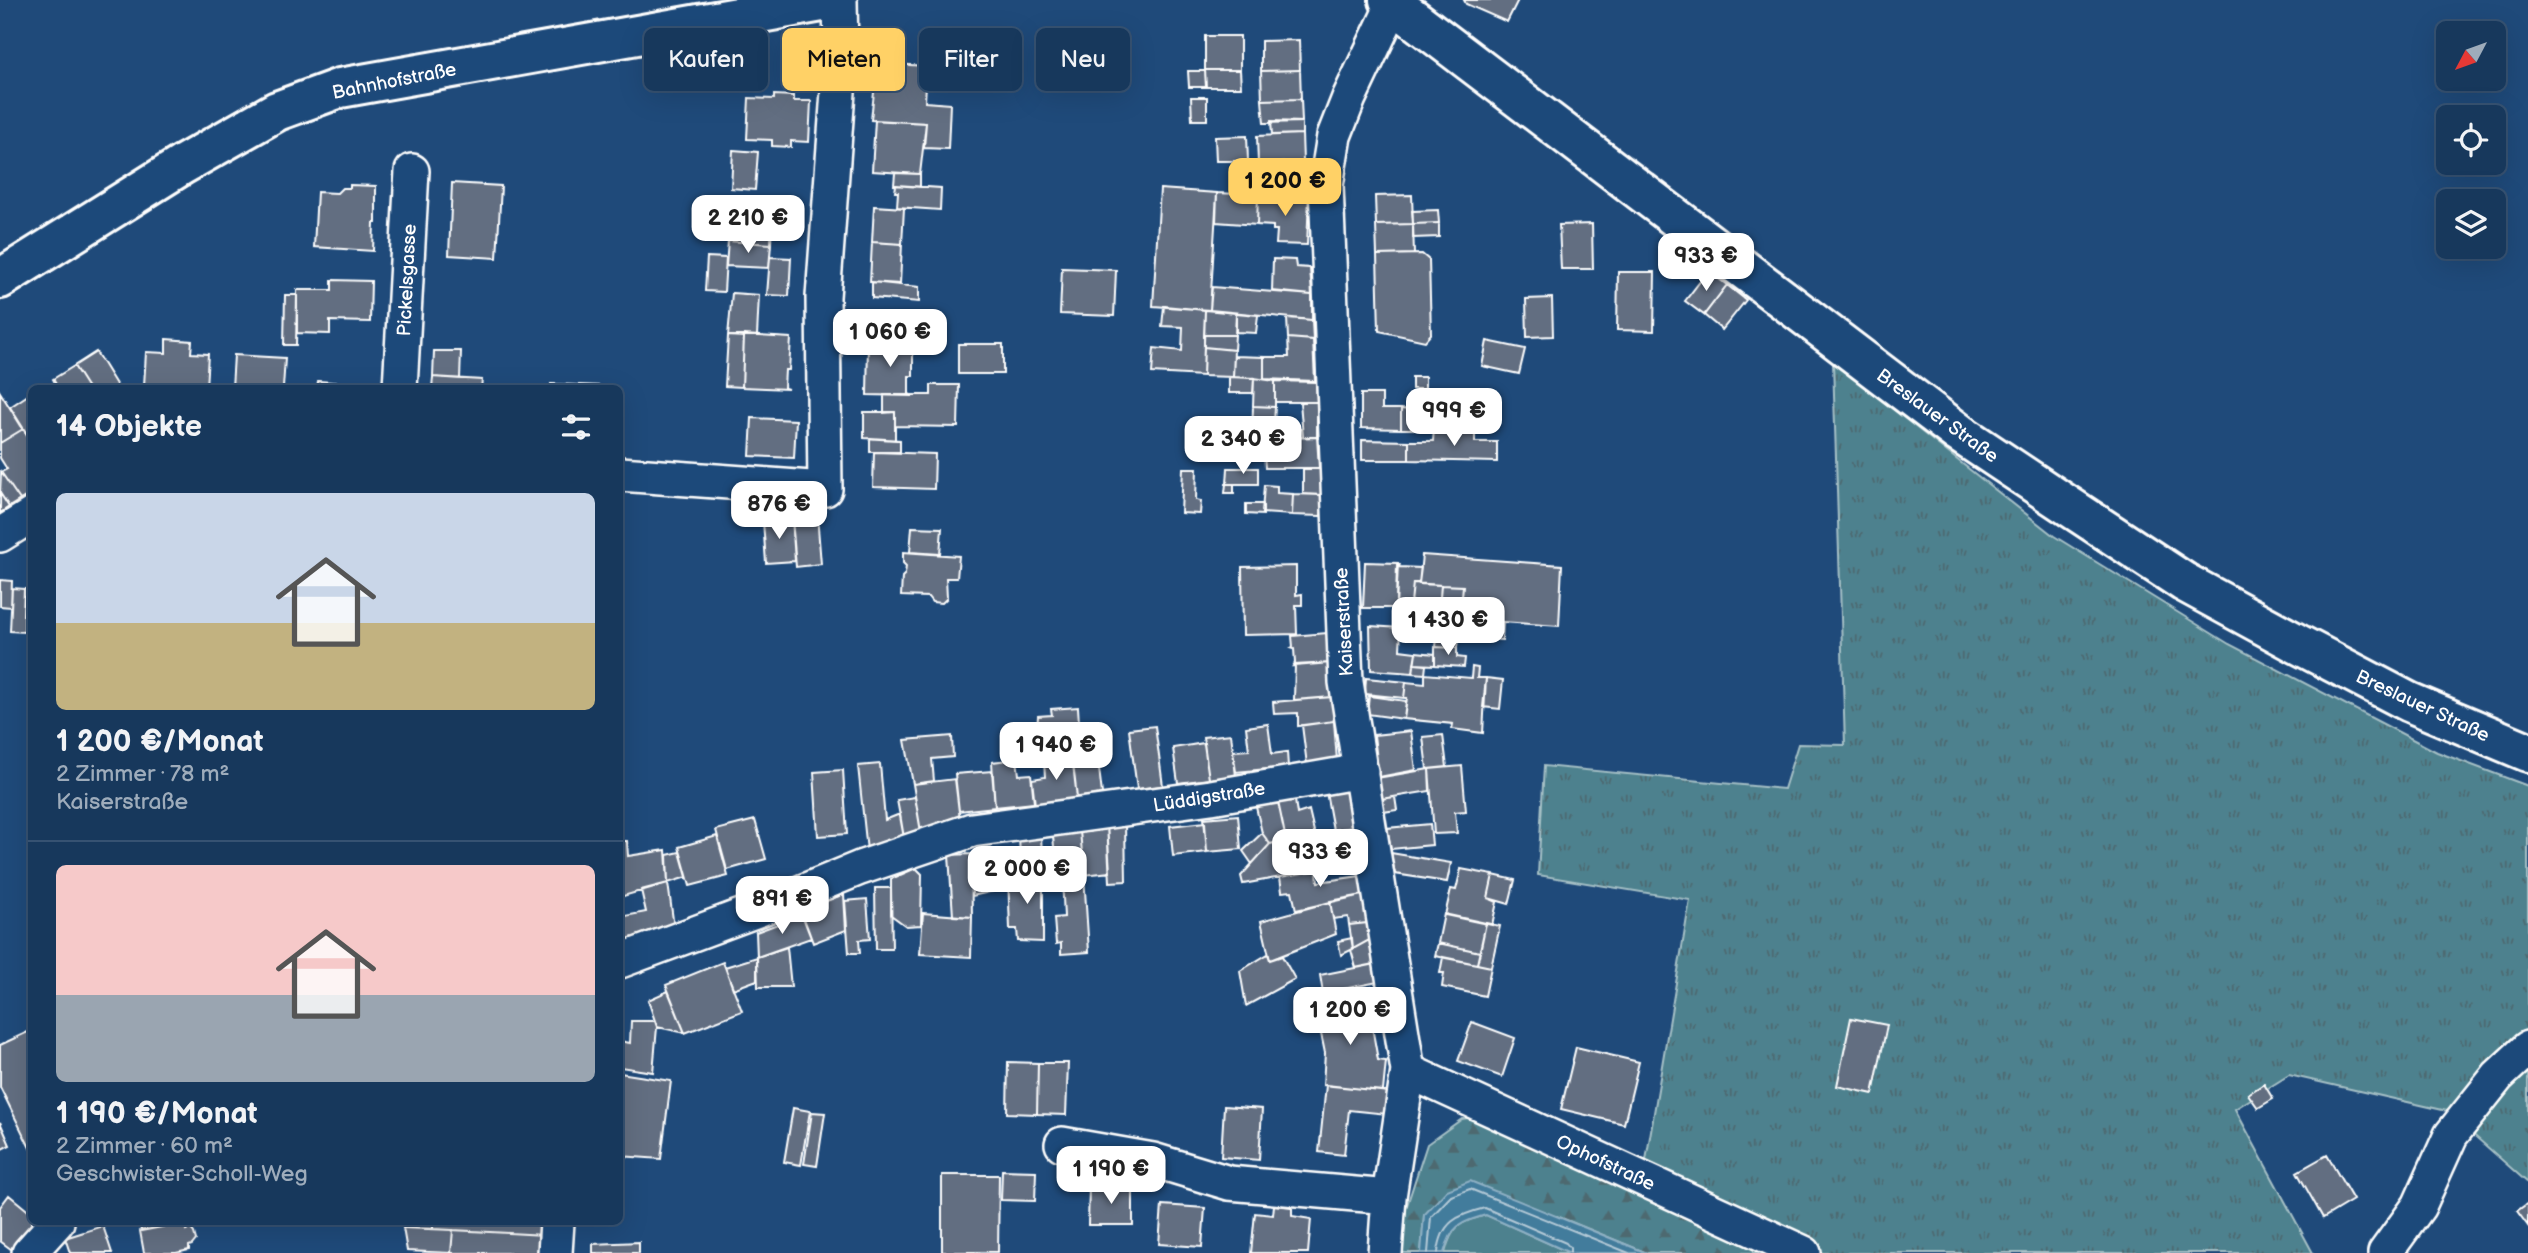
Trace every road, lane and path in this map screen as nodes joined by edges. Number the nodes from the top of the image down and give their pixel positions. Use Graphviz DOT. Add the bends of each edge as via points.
graph roads {
  1 [pos="833,0"];
  2 [pos="840,0"];
  3 [pos="1391,2"];
  4 [pos="412,171"];
  5 [pos="0,279"];
  6 [pos="401,385"];
  7 [pos="623,474"];
  8 [pos="28,517"];
  9 [pos="0,535"];
  10 [pos="2528,752"];
  11 [pos="1361,771"];
  12 [pos="623,960"];
  13 [pos="2528,1048"];
  14 [pos="1408,1071"];
  15 [pos="1062,1144"];
  16 [pos="1390,1197"];
  17 [pos="54,1225"];
  18 [pos="557,1225"];
  19 [pos="29,1253"];
  20 [pos="555,1253"];
  21 [pos="1385,1253"];
  22 [pos="1804,1253"];
  23 [pos="2385,1253"];
  1 -- 5 [label="street, Bahnhofstraße" via="340,88 277,111"];
  2 -- 7 [label="street" via="841,51 823,297 825,489"];
  3 -- 10 [label="street, Breslauer Straße" via="1959,433 2063,503 2184,582 2298,644 2409,702"];
  3 -- 11 [label="street, Kaiserstraße" via="1334,136 1326,185 1346,682"];
  4 -- 6 [label="street, Pickelsgasse"];
  8 -- 9 [label="street"];
  11 -- 12 [label="street, Lüddigstraße" via="972,830"];
  11 -- 14 [label="street, Kaiserstraße"];
  13 -- 23 [label="street" via="2498,1076 2451,1135 2419,1206"];
  14 -- 16 [label="street, Kaiserstraße"];
  14 -- 22 [label="street, Ophofstraße"];
  15 -- 16 [label="street" via="1153,1160 1229,1183"];
  16 -- 21 [label="street, Kaiserstraße"];
  17 -- 19 [label="street"];
  18 -- 20 [label="street"];
}
